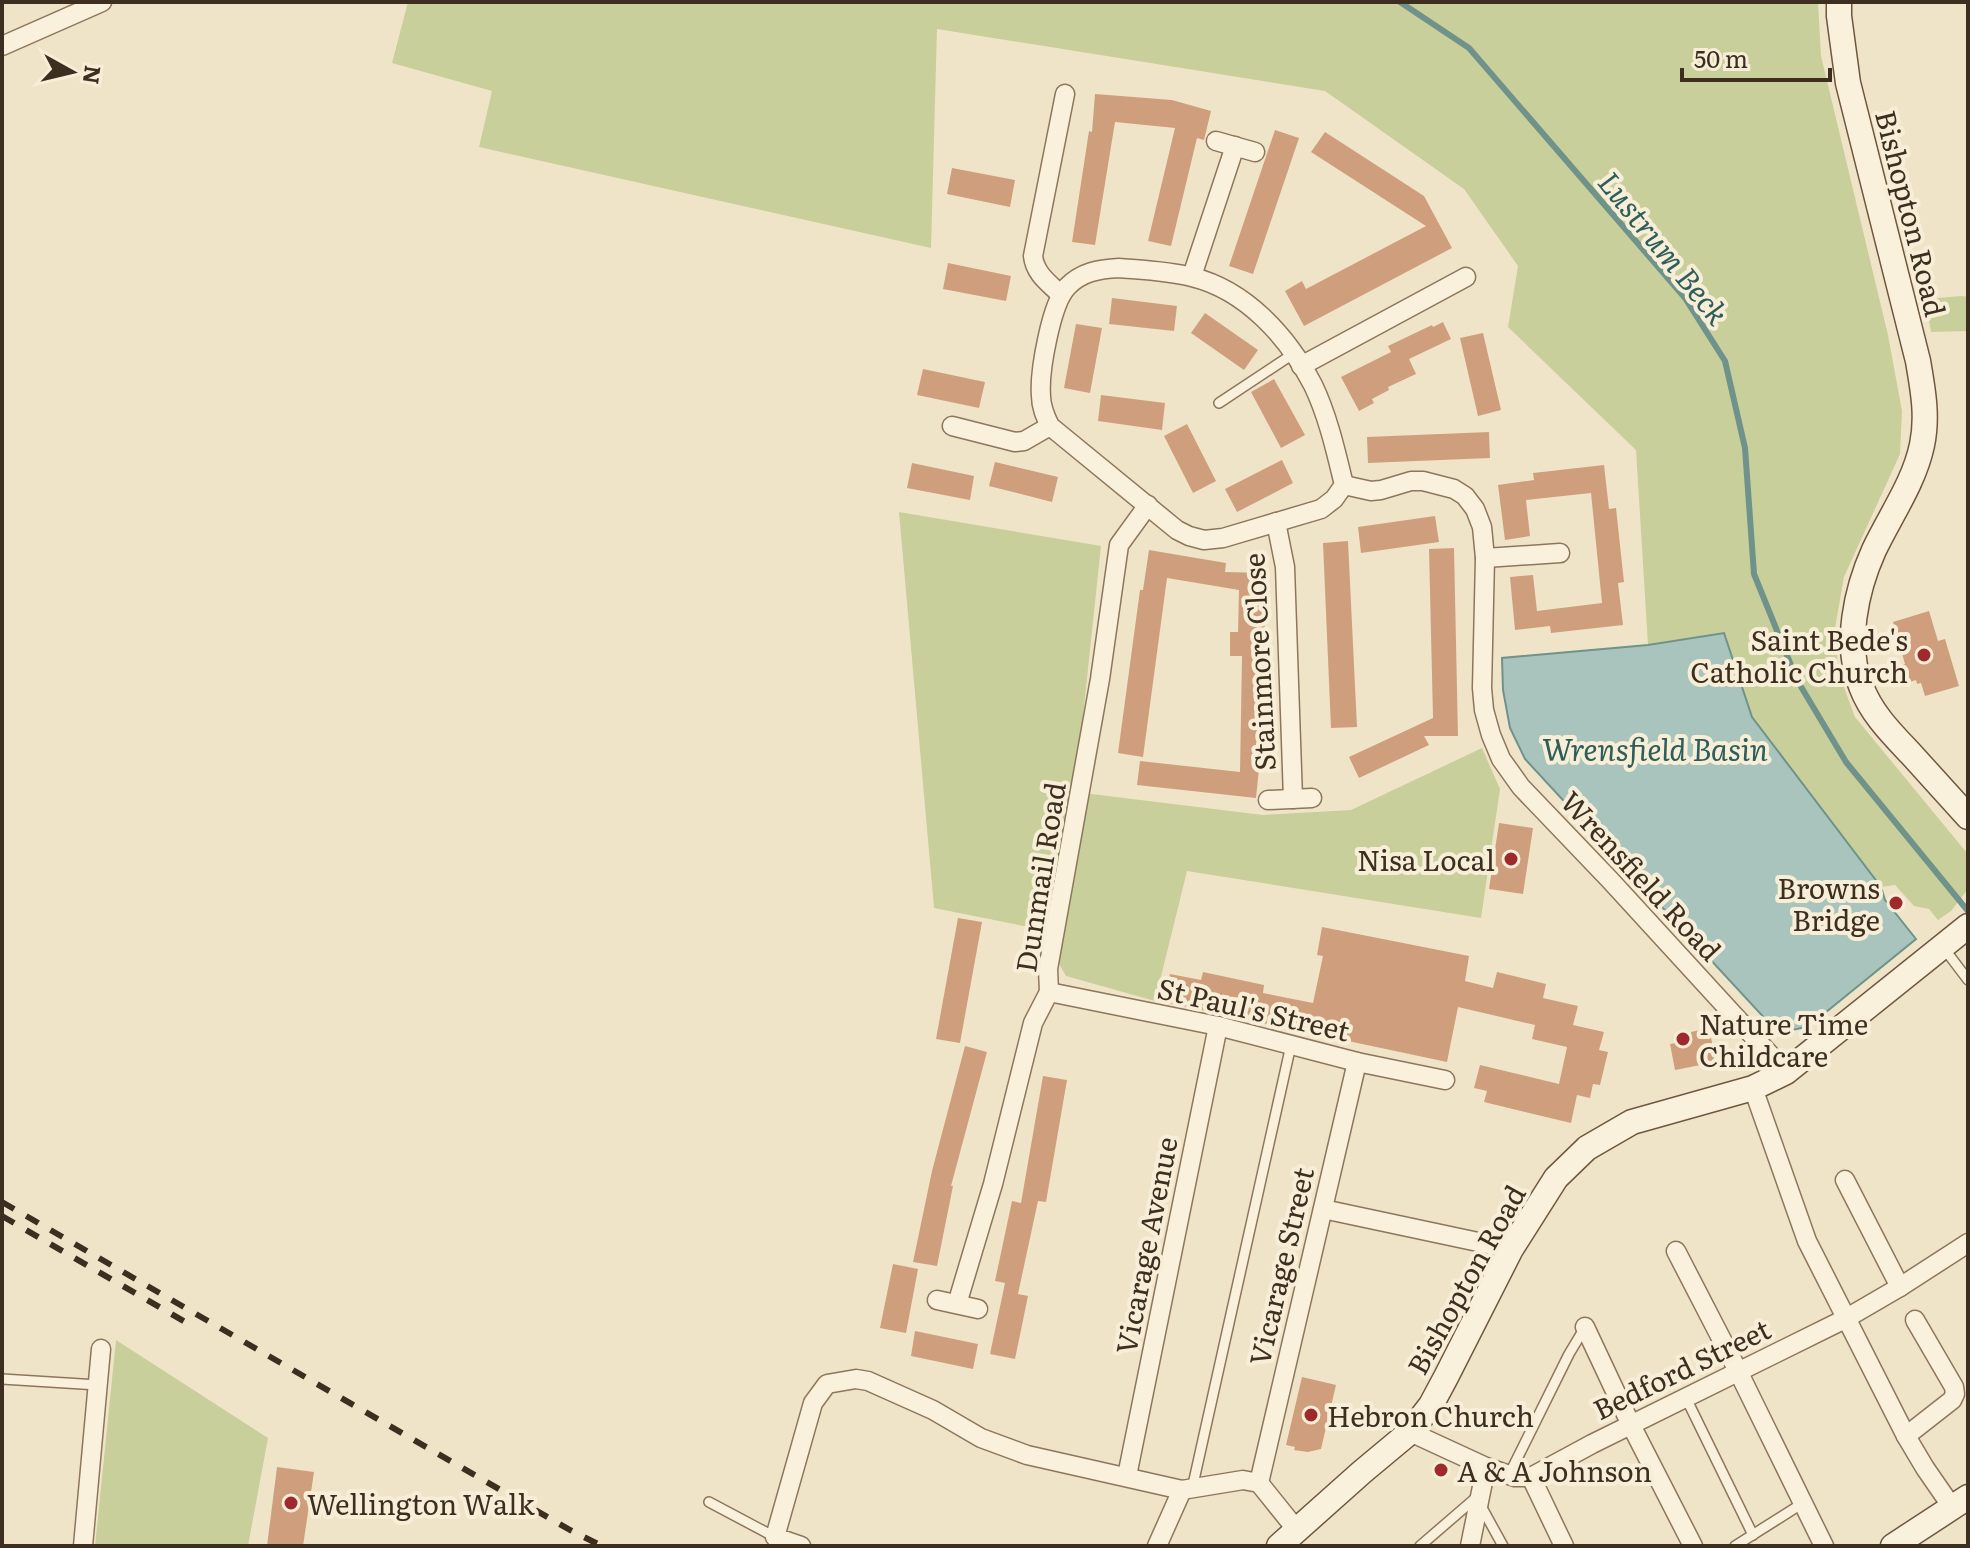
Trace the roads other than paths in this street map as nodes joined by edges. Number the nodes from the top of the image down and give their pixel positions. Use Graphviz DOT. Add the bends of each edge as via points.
graph roads {
  1 [pos="102,2"];
  2 [pos="1839,2"];
  3 [pos="2,46"];
  4 [pos="1068,106"];
  5 [pos="1216,141"];
  6 [pos="1235,146"];
  7 [pos="1255,152"];
  8 [pos="1192,276"];
  9 [pos="1466,277"];
  10 [pos="1061,295"];
  11 [pos="1297,360"];
  12 [pos="1219,403"];
  13 [pos="952,426"];
  14 [pos="1050,426"];
  15 [pos="1344,485"];
  16 [pos="1148,505"];
  17 [pos="1276,522"];
  18 [pos="1560,553"];
  19 [pos="1485,558"];
  20 [pos="1312,798"];
  21 [pos="1293,799"];
  22 [pos="1268,800"];
  23 [pos="1968,817"];
  24 [pos="1965,929"];
  25 [pos="1943,947"];
  26 [pos="1968,980"];
  27 [pos="1049,992"];
  28 [pos="1218,1026"];
  29 [pos="1291,1045"];
  30 [pos="1357,1062"];
  31 [pos="1786,1072"];
  32 [pos="1445,1080"];
  33 [pos="1753,1088"];
  34 [pos="1845,1180"];
  35 [pos="1323,1209"];
  36 [pos="1968,1243"];
  37 [pos="1511,1249"];
  38 [pos="1676,1251"];
  39 [pos="1900,1287"];
  40 [pos="937,1300"];
  41 [pos="957,1304"];
  42 [pos="978,1309"];
  43 [pos="1845,1319"];
  44 [pos="1915,1320"];
  45 [pos="1585,1327"];
  46 [pos="101,1349"];
  47 [pos="1738,1371"];
  48 [pos="2,1379"];
  49 [pos="98,1385"];
  50 [pos="1686,1398"];
  51 [pos="1631,1425"];
  52 [pos="1410,1432"];
  53 [pos="1906,1436"];
  54 [pos="1486,1467"];
  55 [pos="1509,1475"];
  56 [pos="1127,1476"];
  57 [pos="1531,1477"];
  58 [pos="1259,1483"];
  59 [pos="1187,1490"];
  60 [pos="1480,1499"];
  61 [pos="709,1502"];
  62 [pos="1960,1502"];
  63 [pos="1803,1503"];
  64 [pos="1753,1535"];
  65 [pos="775,1537"];
  66 [pos="1288,1538"];
  67 [pos="83,1546"];
  68 [pos="801,1546"];
  69 [pos="1157,1546"];
  70 [pos="1420,1546"];
  71 [pos="1470,1546"];
  72 [pos="1503,1546"];
  73 [pos="1564,1546"];
  74 [pos="1693,1546"];
  75 [pos="1735,1546"];
  76 [pos="1824,1546"];
  77 [pos="1893,1546"];
  1 -- 3 [label="street"];
  2 -- 23 [label="street, Bishopton Road" via="1848,83 1926,405 1922,446 1909,483 1861,587 1853,655 1860,686 1878,719"];
  4 -- 10 [label="street" via="1033,256 1040,275"];
  5 -- 6 [label="street"];
  6 -- 7 [label="street"];
  6 -- 8 [label="street"];
  8 -- 10 [label="street" via="1101,269 1069,285"];
  8 -- 11 [label="street" via="1222,288 1260,314"];
  9 -- 11 [label="street"];
  10 -- 14 [label="street" via="1041,382"];
  11 -- 12 [label="lane"];
  11 -- 15 [label="street" via="1321,406"];
  13 -- 14 [label="street" via="1015,442"];
  14 -- 16 [label="street"];
  15 -- 17 [label="street" via="1321,509"];
  15 -- 19 [label="street, Wrensfield Road" via="1371,491 1423,481 1454,489 1475,509"];
  16 -- 17 [label="street" via="1177,530 1204,540"];
  16 -- 27 [label="street, Dunmail Road" via="1119,545 1048,969"];
  17 -- 21 [label="street, Stainmore Close" via="1285,567"];
  18 -- 19 [label="street"];
  19 -- 31 [label="street, Wrensfield Road" via="1482,688 1501,759 1527,794"];
  20 -- 21 [label="street, Stainmore Close"];
  21 -- 22 [label="street, Stainmore Close"];
  24 -- 25 [label="street, Bishopton Road"];
  25 -- 26 [label="lane"];
  25 -- 31 [label="street, Bishopton Road"];
  27 -- 28 [label="street, St Paul's Street"];
  27 -- 41 [label="street, Dunmail Road" via="1033,1023"];
  28 -- 29 [label="street, St Paul's Street"];
  28 -- 56 [label="street, Vicarage Avenue"];
  29 -- 30 [label="street, St Paul's Street"];
  29 -- 59 [label="lane"];
  30 -- 32 [label="street, St Paul's Street"];
  30 -- 35 [label="street, Vicarage Street"];
  31 -- 33 [label="street, Bishopton Road"];
  33 -- 37 [label="street, Bishopton Road" via="1632,1122 1587,1148 1556,1178"];
  33 -- 43 [label="street" via="1804,1235"];
  34 -- 39 [label="street"];
  35 -- 37 [label="street"];
  35 -- 58 [label="street, Vicarage Street"];
  36 -- 39 [label="street, Bedford Street"];
  37 -- 52 [label="street, Bishopton Road" via="1439,1391"];
  38 -- 47 [label="street"];
  39 -- 43 [label="street, Bedford Street"];
  40 -- 41 [label="street"];
  41 -- 42 [label="street"];
  43 -- 47 [label="street, Bedford Street"];
  43 -- 53 [label="street"];
  44 -- 53 [label="street" via="1955,1394"];
  45 -- 51 [label="street"];
  45 -- 55 [label="lane"];
  46 -- 49 [label="street"];
  47 -- 50 [label="street, Bedford Street"];
  47 -- 63 [label="street"];
  48 -- 49 [label="lane"];
  49 -- 67 [label="street"];
  50 -- 51 [label="street, Bedford Street"];
  50 -- 64 [label="lane"];
  51 -- 57 [label="street, Bedford Street"];
  51 -- 74 [label="street"];
  52 -- 54 [label="street"];
  52 -- 66 [label="street, Bishopton Road"];
  53 -- 62 [label="street" via="1925,1468"];
  54 -- 55 [label="street"];
  54 -- 60 [label="street"];
  55 -- 57 [label="street"];
  56 -- 59 [label="street"];
  56 -- 65 [label="street" via="1027,1455 868,1381 827,1384 813,1403"];
  57 -- 73 [label="street"];
  58 -- 59 [label="street" via="1243,1480"];
  58 -- 66 [label="street"];
  59 -- 69 [label="street"];
  60 -- 70 [label="lane"];
  60 -- 71 [label="street"];
  60 -- 72 [label="lane"];
  61 -- 65 [label="lane"];
  62 -- 77 [label="street"];
  63 -- 64 [label="lane"];
  63 -- 76 [label="street"];
  64 -- 75 [label="lane"];
  65 -- 68 [label="street"];
}
